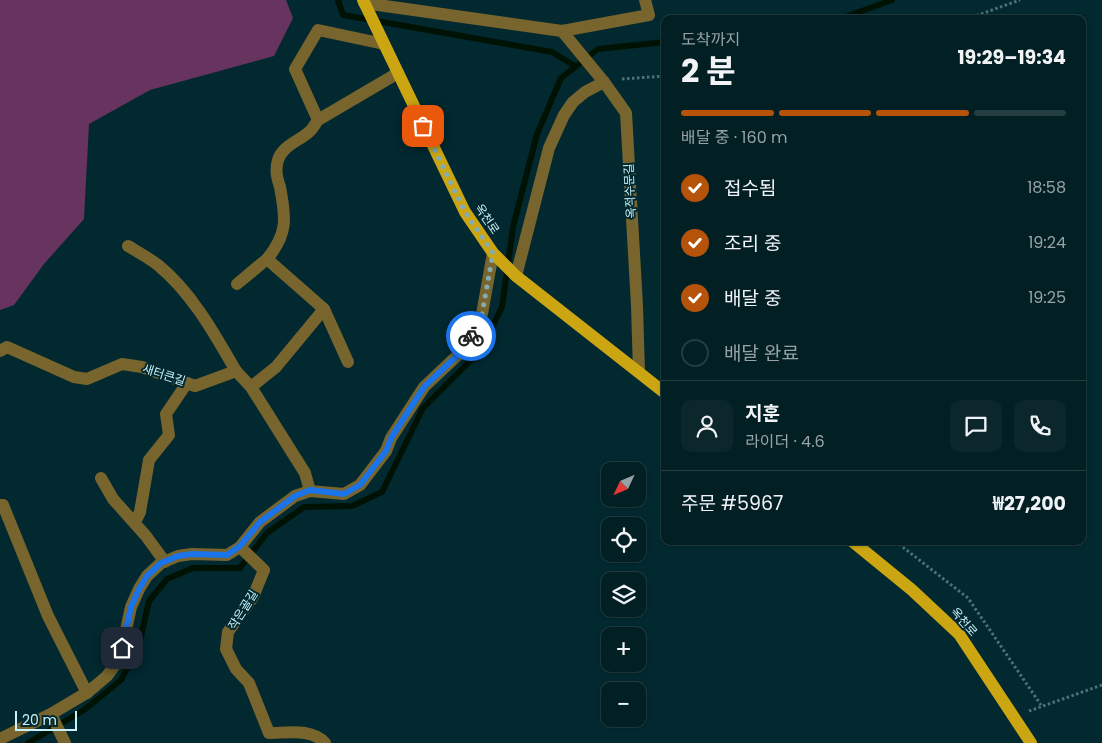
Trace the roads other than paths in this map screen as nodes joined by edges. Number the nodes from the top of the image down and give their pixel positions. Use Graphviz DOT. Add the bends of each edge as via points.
graph roads {
  1 [pos="645,0"];
  2 [pos="365,5"];
  3 [pos="565,35"];
  4 [pos="381,39"];
  5 [pos="398,73"];
  6 [pos="604,82"];
  7 [pos="318,120"];
  8 [pos="128,246"];
  9 [pos="496,256"];
  10 [pos="267,259"];
  11 [pos="514,274"];
  12 [pos="237,284"];
  13 [pos="324,309"];
  14 [pos="0,351"];
  15 [pos="348,362"];
  16 [pos="236,372"];
  17 [pos="639,372"];
  18 [pos="187,383"];
  19 [pos="251,387"];
  20 [pos="661,390"];
  21 [pos="101,478"];
  22 [pos="310,490"];
  23 [pos="1,503"];
  24 [pos="135,522"];
  25 [pos="857,545"];
  26 [pos="242,548"];
  27 [pos="165,562"];
  28 [pos="87,693"];
  29 [pos="53,717"];
  30 [pos="266,738"];
  31 [pos="0,739"];
  32 [pos="63,739"];
  33 [pos="325,743"];
  34 [pos="1031,743"];
  1 -- 3 [label="street" via="648,15"];
  2 -- 3 [label="street"];
  2 -- 4 [label="main road, 옥천로"];
  3 -- 6 [label="street, 옥적수문길"];
  4 -- 5 [label="main road, 옥천로"];
  4 -- 7 [label="street" via="318,30 295,69"];
  5 -- 7 [label="street"];
  5 -- 9 [label="main road, 옥천로" via="465,212"];
  6 -- 11 [label="street" via="585,92 564,115 549,148"];
  6 -- 17 [label="street, 옥적수문길" via="626,113"];
  7 -- 10 [label="street" via="311,131 285,148 278,158 276,172 285,226"];
  8 -- 16 [label="street" via="158,264 181,288 210,325"];
  9 -- 11 [label="main road, 옥천로"];
  9 -- 22 [label="street" via="475,330 460,353 424,387 386,451 360,485 344,494"];
  10 -- 12 [label="street"];
  10 -- 13 [label="street"];
  11 -- 17 [label="main road, 옥천로"];
  13 -- 15 [label="street"];
  13 -- 19 [label="street" via="276,367"];
  14 -- 18 [label="street, 새터큰길" via="8,347 74,377 87,379 122,364 142,367"];
  16 -- 18 [label="street, 새터큰길" via="195,386"];
  16 -- 19 [label="street"];
  17 -- 20 [label="main road, 옥천로"];
  18 -- 24 [label="street" via="166,414 169,435 149,460 140,512"];
  19 -- 22 [label="street" via="305,473"];
  21 -- 24 [label="street" via="113,499"];
  22 -- 26 [label="street" via="295,496 260,522"];
  23 -- 28 [label="street" via="48,616"];
  24 -- 27 [label="street"];
  25 -- 34 [label="main road, 옥천로" via="912,590 958,634"];
  26 -- 27 [label="street" via="227,555 192,554"];
  26 -- 30 [label="street, 작은골길" via="264,570 252,597 228,632 226,649 236,669 250,683"];
  27 -- 28 [label="street" via="147,576 139,589 115,665"];
  28 -- 29 [label="street"];
  29 -- 31 [label="street"];
  29 -- 32 [label="street"];
  30 -- 33 [label="street, 작은골길" via="309,733"];
}
